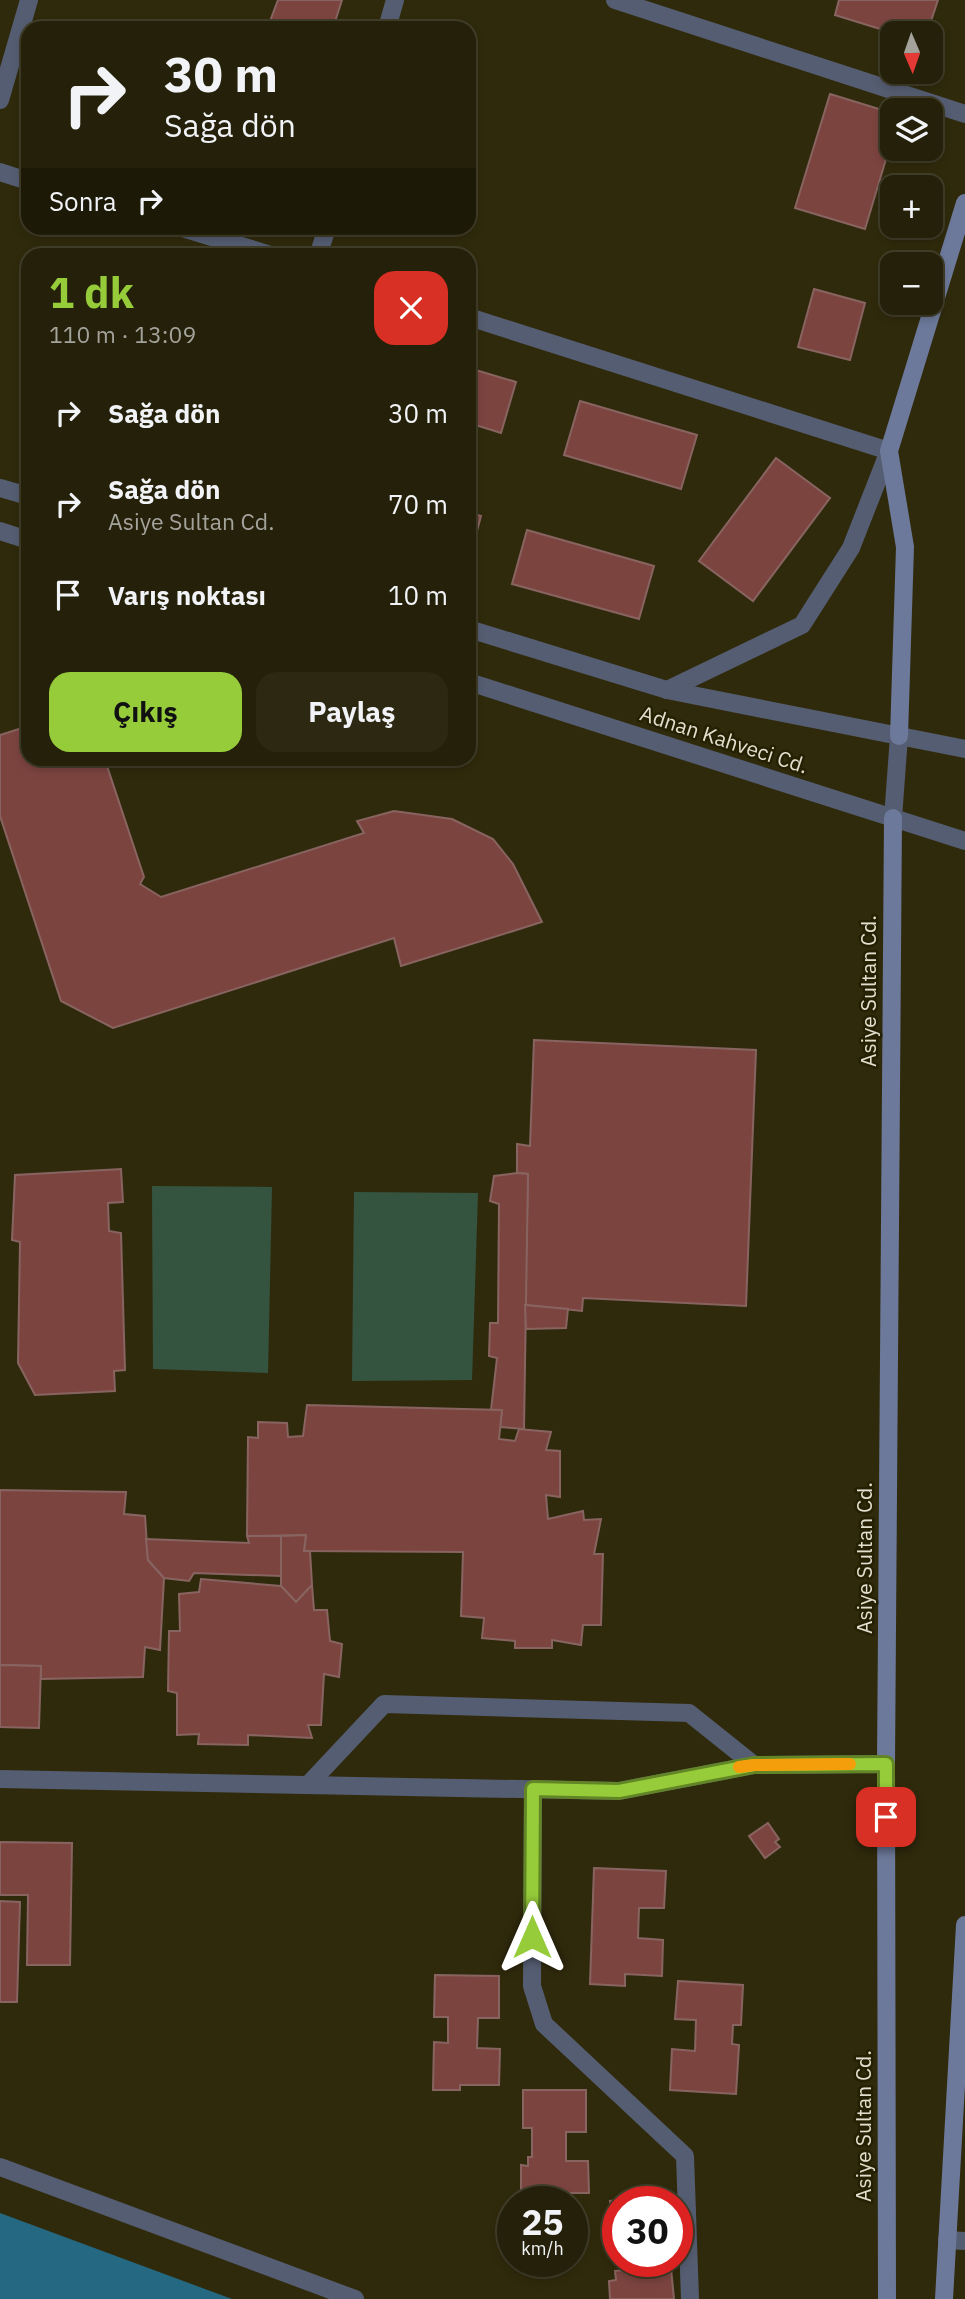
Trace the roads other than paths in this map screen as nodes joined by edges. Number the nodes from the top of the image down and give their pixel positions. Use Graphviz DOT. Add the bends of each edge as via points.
graph roads {
  1 [pos="29,0"];
  2 [pos="395,0"];
  3 [pos="615,0"];
  4 [pos="23,21"];
  5 [pos="389,21"];
  6 [pos="21,28"];
  7 [pos="0,100"];
  8 [pos="965,114"];
  9 [pos="0,172"];
  10 [pos="21,179"];
  11 [pos="965,203"];
  12 [pos="205,235"];
  13 [pos="248,248"];
  14 [pos="476,319"];
  15 [pos="889,451"];
  16 [pos="0,488"];
  17 [pos="21,494"];
  18 [pos="0,531"];
  19 [pos="21,538"];
  20 [pos="476,631"];
  21 [pos="476,684"];
  22 [pos="667,690"];
  23 [pos="899,736"];
  24 [pos="965,749"];
  25 [pos="893,818"];
  26 [pos="965,841"];
  27 [pos="886,1764"];
  28 [pos="754,1765"];
  29 [pos="0,1779"];
  30 [pos="308,1785"];
  31 [pos="533,1789"];
  32 [pos="965,1925"];
  33 [pos="961,2051"];
  34 [pos="0,2167"];
  35 [pos="956,2241"];
  36 [pos="355,2299"];
  37 [pos="690,2299"];
  38 [pos="887,2299"];
  39 [pos="944,2299"];
  1 -- 4 [label="street"];
  2 -- 5 [label="street"];
  3 -- 8 [label="street"];
  6 -- 7 [label="street"];
  9 -- 10 [label="street"];
  11 -- 15 [label="main road"];
  12 -- 13 [label="street"];
  14 -- 15 [label="street"];
  15 -- 22 [label="street" via="851,548 802,625"];
  15 -- 23 [label="main road" via="905,547"];
  16 -- 17 [label="street"];
  18 -- 19 [label="street"];
  20 -- 22 [label="street, Adnan Kahveci Cd."];
  21 -- 25 [label="street, Adnan Kahveci Cd."];
  22 -- 23 [label="street, Adnan Kahveci Cd."];
  23 -- 24 [label="street, Adnan Kahveci Cd."];
  23 -- 25 [label="street"];
  25 -- 26 [label="street, Adnan Kahveci Cd."];
  25 -- 27 [label="main road, Asiye Sultan Cd."];
  27 -- 28 [label="street"];
  27 -- 38 [label="main road, Asiye Sultan Cd."];
  28 -- 30 [label="street" via="690,1713 384,1704"];
  28 -- 31 [label="street" via="619,1791"];
  29 -- 30 [label="street"];
  30 -- 31 [label="street"];
  31 -- 37 [label="street" via="532,1986 544,2024 685,2156"];
  32 -- 33 [label="main road"];
  33 -- 35 [label="main road"];
  34 -- 36 [label="street"];
  35 -- 39 [label="main road"];
}
